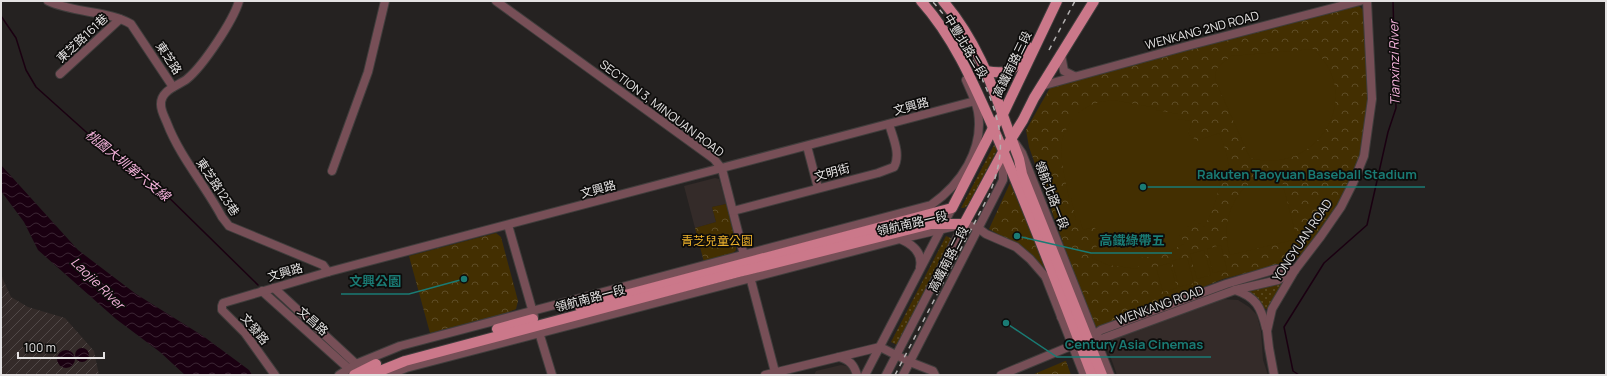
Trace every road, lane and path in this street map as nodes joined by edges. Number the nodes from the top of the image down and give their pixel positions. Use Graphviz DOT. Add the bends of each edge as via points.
graph roads {
  1 [pos="48,1"];
  2 [pos="239,1"];
  3 [pos="385,1"];
  4 [pos="496,1"];
  5 [pos="921,1"];
  6 [pos="943,1"];
  7 [pos="1050,1"];
  8 [pos="1057,1"];
  9 [pos="1086,1"];
  10 [pos="1094,1"];
  11 [pos="1360,1"];
  12 [pos="1367,1"];
  13 [pos="120,19"];
  14 [pos="1035,36"];
  15 [pos="1028,47"];
  16 [pos="1061,55"];
  17 [pos="986,71"];
  18 [pos="60,74"];
  19 [pos="1074,76"];
  20 [pos="1021,77"];
  21 [pos="966,80"];
  22 [pos="1041,86"];
  23 [pos="173,87"];
  24 [pos="975,101"];
  25 [pos="1003,114"];
  26 [pos="889,124"];
  27 [pos="993,128"];
  28 [pos="1011,138"];
  29 [pos="807,146"];
  30 [pos="1003,152"];
  31 [pos="722,169"];
  32 [pos="332,171"];
  33 [pos="818,188"];
  34 [pos="952,208"];
  35 [pos="733,211"];
  36 [pos="894,215"];
  37 [pos="924,215"];
  38 [pos="508,224"];
  39 [pos="964,224"];
  40 [pos="942,227"];
  41 [pos="978,228"];
  42 [pos="900,238"];
  43 [pos="747,266"];
  44 [pos="920,270"];
  45 [pos="1295,270"];
  46 [pos="328,272"];
  47 [pos="1046,277"];
  48 [pos="1226,284"];
  49 [pos="1058,287"];
  50 [pos="274,288"];
  51 [pos="1235,290"];
  52 [pos="262,291"];
  53 [pos="227,301"];
  54 [pos="1061,317"];
  55 [pos="536,322"];
  56 [pos="1268,332"];
  57 [pos="1084,341"];
  58 [pos="880,347"];
  59 [pos="897,355"];
  60 [pos="839,357"];
  61 [pos="910,362"];
  62 [pos="356,364"];
  63 [pos="351,372"];
  64 [pos="775,372"];
  65 [pos="275,375"];
  66 [pos="339,375"];
  67 [pos="370,375"];
  68 [pos="388,375"];
  69 [pos="552,375"];
  70 [pos="765,375"];
  71 [pos="857,375"];
  72 [pos="865,375"];
  73 [pos="886,375"];
  74 [pos="903,375"];
  75 [pos="934,375"];
  76 [pos="1001,375"];
  77 [pos="1084,375"];
  78 [pos="1092,375"];
  79 [pos="1102,375"];
  80 [pos="1110,375"];
  81 [pos="1274,375"];
  1 -- 13 [label="street, 東芝路" via="58,6"];
  2 -- 23 [label="street, 東芝路" via="226,29 195,72"];
  3 -- 32 [label="street" via="368,72"];
  4 -- 31 [label="street, SECTION 3, MINQUAN ROAD" via="714,159"];
  5 -- 27 [label="main road, 中豐北路二段" via="960,57"];
  6 -- 17 [label="main road, 中豐北路二段" via="969,37"];
  7 -- 14 [label="main road, 高鐵南路三段"];
  8 -- 20 [label="main road, 高鐵南路三段"];
  9 -- 22 [label="main road"];
  10 -- 16 [label="main road"];
  11 -- 19 [label="street, WENKANG 2ND ROAD"];
  12 -- 45 [label="street, YONGYUAN ROAD" via="1372,98 1364,156 1341,207"];
  13 -- 18 [label="street, 東芝路161巷"];
  13 -- 23 [label="street, 東芝路" via="132,24"];
  14 -- 15 [label="main road, 高鐵南路三段"];
  14 -- 20 [label="main road"];
  15 -- 17 [label="main road" via="1012,70 1001,73"];
  15 -- 25 [label="main road, 高鐵南路三段" via="1009,91"];
  16 -- 19 [label="street" via="1064,71"];
  16 -- 22 [label="main road"];
  17 -- 25 [label="main road, 中豐北路二段"];
  19 -- 22 [label="street, WENKANG 2ND ROAD"];
  20 -- 25 [label="main road, 高鐵南路三段"];
  21 -- 24 [label="street"];
  22 -- 28 [label="main road"];
  23 -- 46 [label="street, 東芝路123巷" via="163,96 161,105 164,117 181,153 229,226 323,265"];
  24 -- 26 [label="street, 文興路"];
  24 -- 36 [label="street" via="980,126 977,144 969,164 956,184 931,205"];
  25 -- 27 [label="main road, 高鐵南路二段"];
  25 -- 28 [label="main road, 中豐北路二段"];
  26 -- 29 [label="street, 文興路"];
  26 -- 33 [label="street, 文明街" via="896,151 897,161 894,167"];
  27 -- 30 [label="main road, 中豐北路二段"];
  27 -- 34 [label="main road, 高鐵南路二段"];
  28 -- 30 [label="main road, 高鐵南路二段"];
  28 -- 57 [label="main road, 中豐北路二段"];
  29 -- 31 [label="street, 文興路"];
  29 -- 33 [label="street"];
  30 -- 39 [label="main road, 高鐵南路二段"];
  30 -- 41 [label="street, 高鐵南路二段" via="1003,180"];
  30 -- 49 [label="main road, 中豐北路二段"];
  31 -- 35 [label="street, SECTION 3, MINQUAN ROAD"];
  31 -- 38 [label="street, 文興路"];
  33 -- 35 [label="street, 文明街"];
  34 -- 37 [label="main road, 領航南路一段"];
  34 -- 40 [label="street"];
  35 -- 43 [label="street, SECTION 3, MINQUAN ROAD"];
  36 -- 37 [label="street"];
  36 -- 43 [label="street, 領航南路一段"];
  37 -- 43 [label="main road, 領航南路一段"];
  38 -- 46 [label="street, 文興路"];
  38 -- 55 [label="street"];
  39 -- 40 [label="main road, 領航南路一段"];
  39 -- 41 [label="street"];
  39 -- 59 [label="street"];
  40 -- 42 [label="street, 領航南路一段"];
  40 -- 43 [label="main road, 領航南路一段" via="931,224"];
  40 -- 44 [label="street"];
  41 -- 47 [label="street" via="1016,247"];
  41 -- 61 [label="street, 高鐵南路二段"];
  42 -- 43 [label="street, 領航南路一段"];
  42 -- 44 [label="street" via="916,248 921,263"];
  43 -- 55 [label="main road, 領航南路一段"];
  43 -- 55 [label="street, 領航南路一段"];
  43 -- 64 [label="street, SECTION 3, MINQUAN ROAD"];
  44 -- 58 [label="street"];
  45 -- 48 [label="street, WENKANG ROAD" via="1276,269"];
  45 -- 51 [label="street, WENKANG ROAD" via="1278,280"];
  45 -- 56 [label="street, YONGYUAN ROAD" via="1272,310"];
  46 -- 50 [label="street, 文興路"];
  47 -- 49 [label="street"];
  47 -- 54 [label="street"];
  48 -- 51 [label="street"];
  48 -- 57 [label="street, WENKANG ROAD" via="1102,330"];
  49 -- 54 [label="street"];
  49 -- 57 [label="main road, 中豐北路二段"];
  50 -- 52 [label="street, 文興路"];
  50 -- 62 [label="street, 文昌路"];
  51 -- 56 [label="street" via="1245,293 1262,310"];
  51 -- 57 [label="street, WENKANG ROAD" via="1104,338"];
  52 -- 53 [label="street, 文興路"];
  52 -- 63 [label="street, 文昌路"];
  53 -- 65 [label="street, 文發路" via="223,302 222,310 244,333"];
  54 -- 57 [label="street"];
  55 -- 62 [label="street, 領航南路一段" via="400,346"];
  55 -- 63 [label="main road, 領航南路一段" via="402,354"];
  55 -- 67 [label="main road, 領航南路一段" via="405,361"];
  55 -- 68 [label="street, 領航南路一段"];
  55 -- 69 [label="street"];
  56 -- 81 [label="street, YONGYUAN ROAD"];
  57 -- 76 [label="street, WENKANG ROAD"];
  57 -- 77 [label="street"];
  57 -- 78 [label="main road"];
  57 -- 79 [label="main road"];
  57 -- 80 [label="street"];
  58 -- 59 [label="street"];
  58 -- 60 [label="street"];
  58 -- 72 [label="street"];
  59 -- 61 [label="street"];
  59 -- 73 [label="street"];
  60 -- 64 [label="street"];
  60 -- 71 [label="street" via="852,363"];
  61 -- 74 [label="street, 高鐵南路二段"];
  61 -- 75 [label="street" via="933,371"];
  62 -- 63 [label="street, 領航南路一段"];
  63 -- 66 [label="street, 領航南路一段"];
  64 -- 70 [label="street"];
}
